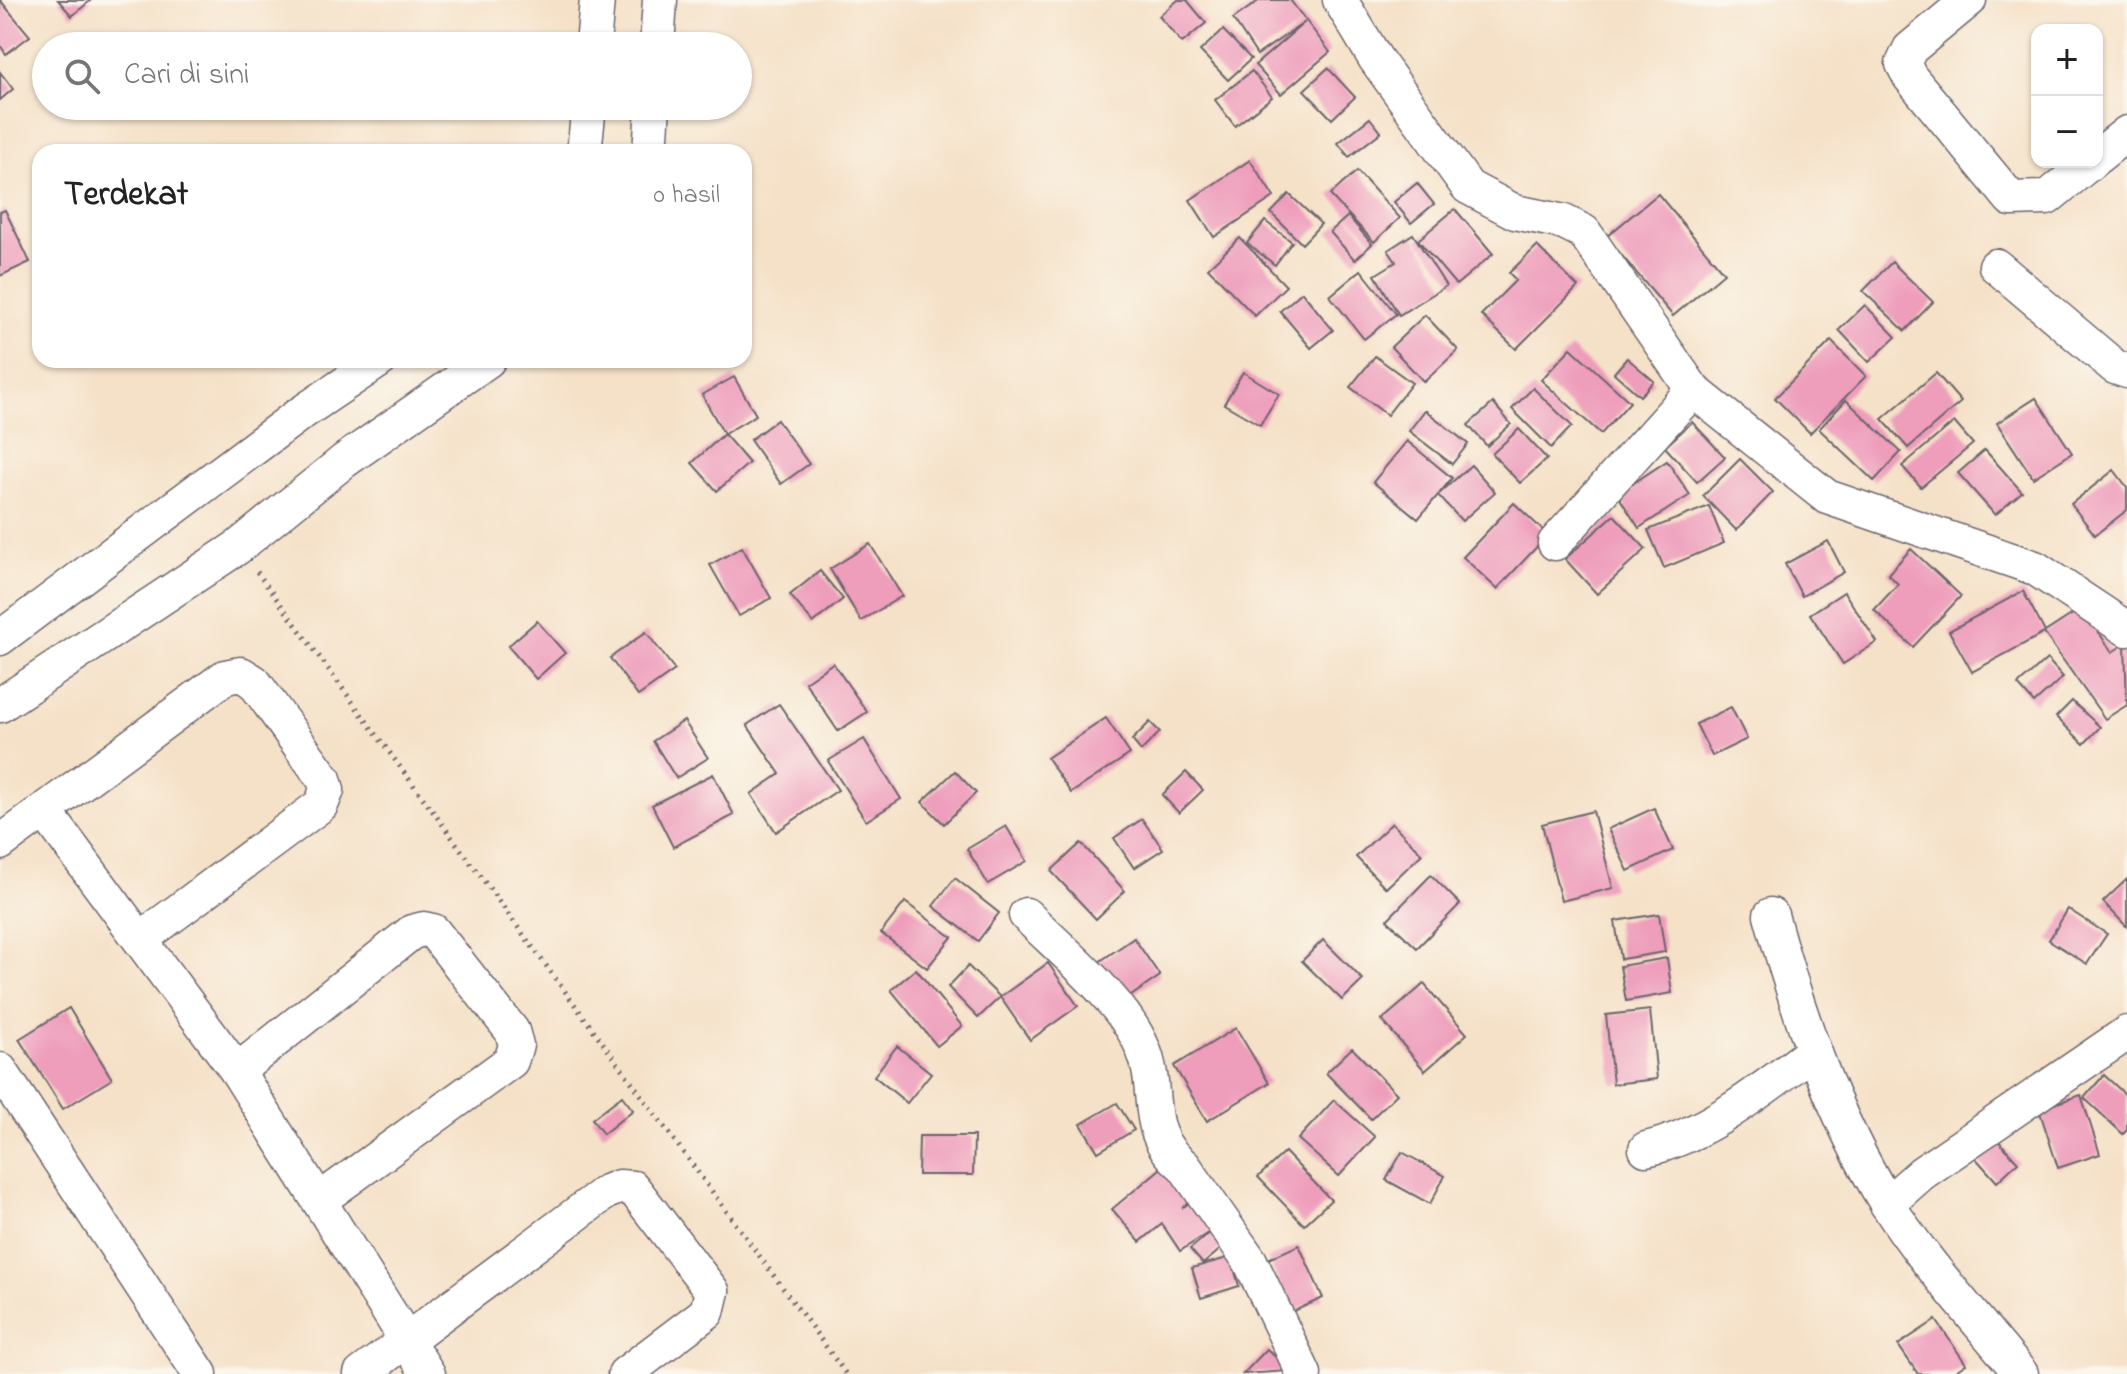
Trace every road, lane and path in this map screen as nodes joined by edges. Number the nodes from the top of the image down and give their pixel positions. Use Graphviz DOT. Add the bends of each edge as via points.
graph roads {
  1 [pos="597,0"];
  2 [pos="660,0"];
  3 [pos="1340,0"];
  4 [pos="1969,0"];
  5 [pos="594,32"];
  6 [pos="658,32"];
  7 [pos="587,120"];
  8 [pos="652,120"];
  9 [pos="2127,133"];
  10 [pos="585,144"];
  11 [pos="651,144"];
  12 [pos="2103,152"];
  13 [pos="2084,168"];
  14 [pos="1996,266"];
  15 [pos="368,368"];
  16 [pos="477,368"];
  17 [pos="2127,371"];
  18 [pos="1693,390"];
  19 [pos="1555,543"];
  20 [pos="238,547"];
  21 [pos="2127,629"];
  22 [pos="0,638"];
  23 [pos="0,705"];
  24 [pos="44,810"];
  25 [pos="0,843"];
  26 [pos="1026,915"];
  27 [pos="1771,915"];
  28 [pos="142,938"];
  29 [pos="2127,1033"];
  30 [pos="1814,1051"];
  31 [pos="0,1070"];
  32 [pos="237,1071"];
  33 [pos="1646,1149"];
  34 [pos="321,1199"];
  35 [pos="1887,1204"];
  36 [pos="405,1342"];
  37 [pos="200,1374"];
  38 [pos="361,1374"];
  39 [pos="428,1374"];
  40 [pos="625,1374"];
  41 [pos="846,1374"];
  42 [pos="1304,1374"];
  43 [pos="2021,1374"];
  1 -- 5 [label="street"];
  2 -- 6 [label="street"];
  3 -- 18 [label="street" via="1468,187 1515,212 1564,222 1584,232"];
  4 -- 13 [label="street" via="1910,49 1903,64 1910,77 2011,199 2047,198"];
  7 -- 10 [label="street"];
  8 -- 11 [label="street"];
  9 -- 12 [label="street"];
  14 -- 17 [label="street" via="2115,367"];
  15 -- 22 [label="street"];
  16 -- 20 [label="street" via="344,461"];
  18 -- 19 [label="street"];
  18 -- 21 [label="street" via="1827,497 2035,568"];
  20 -- 23 [label="street"];
  20 -- 41 [label="path"];
  24 -- 25 [label="street"];
  24 -- 28 [label="street"];
  24 -- 28 [label="street" via="225,677 241,674 254,682 324,779 327,790 321,805"];
  26 -- 42 [label="street" via="1118,1010 1144,1049 1158,1138 1184,1166 1250,1261"];
  27 -- 30 [label="street"];
  28 -- 32 [label="street"];
  29 -- 35 [label="street" via="1922,1173"];
  30 -- 33 [label="street" via="1699,1128 1670,1144"];
  30 -- 35 [label="street"];
  31 -- 37 [label="street"];
  32 -- 34 [label="street"];
  32 -- 34 [label="street" via="412,932 424,929 433,931 512,1031 516,1045 511,1061"];
  34 -- 36 [label="street"];
  35 -- 43 [label="street"];
  36 -- 38 [label="street"];
  36 -- 39 [label="street"];
  36 -- 40 [label="street" via="606,1192 633,1188 712,1291 713,1302"];
}
